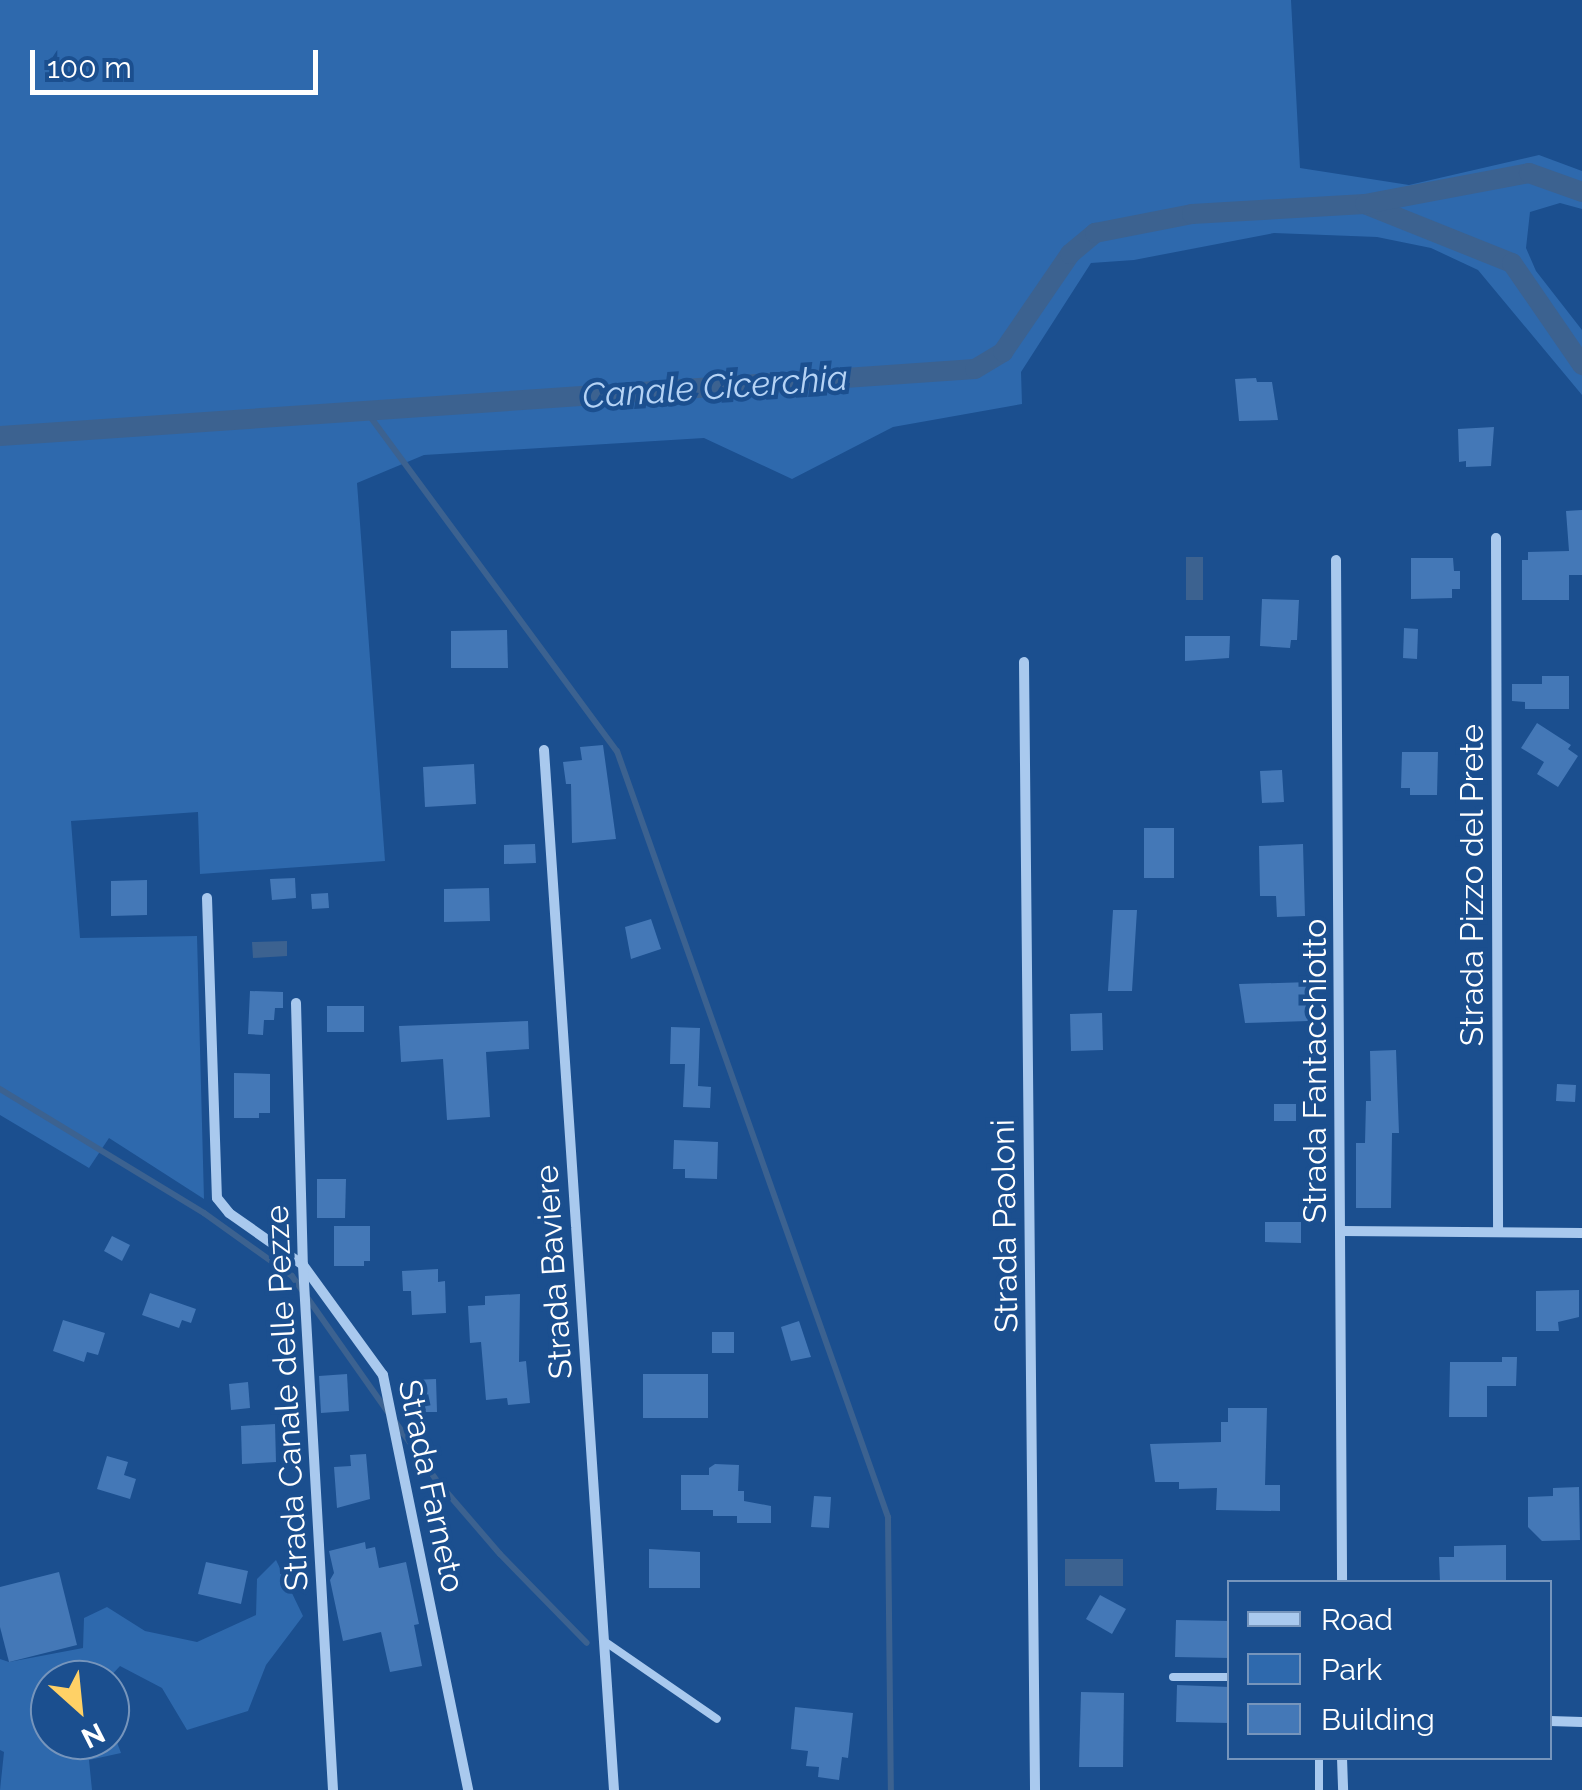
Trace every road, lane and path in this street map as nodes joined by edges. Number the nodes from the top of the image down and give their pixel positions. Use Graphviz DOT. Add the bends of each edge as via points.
graph roads {
  1 [pos="1496,538"];
  2 [pos="1336,560"];
  3 [pos="1024,662"];
  4 [pos="544,750"];
  5 [pos="206,898"];
  6 [pos="296,1003"];
  7 [pos="1342,1231"];
  8 [pos="1498,1232"];
  9 [pos="1582,1233"];
  10 [pos="302,1265"];
  11 [pos="1342,1580"];
  12 [pos="604,1641"];
  13 [pos="1173,1677"];
  14 [pos="1227,1677"];
  15 [pos="717,1718"];
  16 [pos="1552,1722"];
  17 [pos="1582,1722"];
  18 [pos="1319,1760"];
  19 [pos="1342,1760"];
  20 [pos="333,1790"];
  21 [pos="468,1790"];
  22 [pos="614,1790"];
  23 [pos="1035,1790"];
  24 [pos="1319,1790"];
  25 [pos="1343,1790"];
  1 -- 8 [label="street, Strada Pizzo del Prete"];
  2 -- 7 [label="street, Strada Fantacchiotto"];
  3 -- 23 [label="street, Strada Paoloni"];
  4 -- 12 [label="street, Strada Baviere"];
  5 -- 10 [label="street, Strada Farneto" via="214,1190 230,1213"];
  6 -- 10 [label="street, Strada Canale delle Pezze"];
  7 -- 8 [label="street"];
  7 -- 11 [label="street, Strada Fantacchiotto"];
  8 -- 9 [label="street"];
  10 -- 20 [label="street, Strada Canale delle Pezze"];
  10 -- 21 [label="street, Strada Farneto" via="375,1361 392,1409"];
  12 -- 15 [label="lane"];
  12 -- 22 [label="street, Strada Baviere"];
  13 -- 14 [label="lane"];
  16 -- 17 [label="street"];
  18 -- 24 [label="lane"];
  19 -- 25 [label="street"];
}
